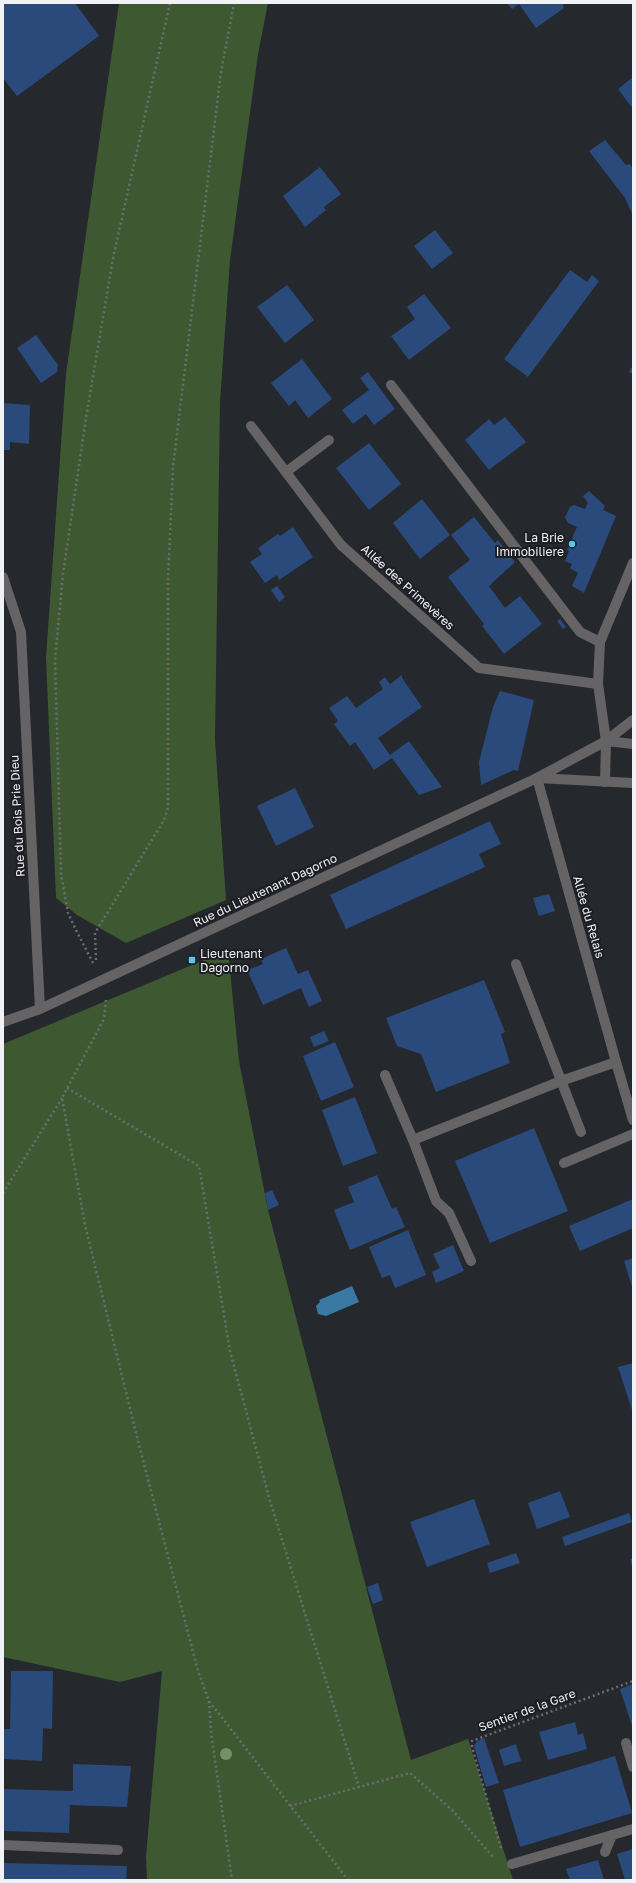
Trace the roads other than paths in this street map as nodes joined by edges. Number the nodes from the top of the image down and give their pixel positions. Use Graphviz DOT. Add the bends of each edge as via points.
graph roads {
  1 [pos="391,385"];
  2 [pos="251,426"];
  3 [pos="329,440"];
  4 [pos="286,472"];
  5 [pos="633,563"];
  6 [pos="3,576"];
  7 [pos="600,642"];
  8 [pos="598,684"];
  9 [pos="633,720"];
  10 [pos="606,741"];
  11 [pos="633,744"];
  12 [pos="537,778"];
  13 [pos="605,782"];
  14 [pos="633,783"];
  15 [pos="516,964"];
  16 [pos="40,1009"];
  17 [pos="3,1022"];
  18 [pos="616,1062"];
  19 [pos="385,1076"];
  20 [pos="561,1082"];
  21 [pos="633,1120"];
  22 [pos="582,1132"];
  23 [pos="633,1134"];
  24 [pos="413,1140"];
  25 [pos="564,1163"];
  26 [pos="471,1261"];
  27 [pos="626,1743"];
  28 [pos="633,1766"];
  29 [pos="633,1829"];
  30 [pos="612,1836"];
  31 [pos="3,1845"];
  32 [pos="118,1850"];
  33 [pos="605,1852"];
  34 [pos="512,1864"];
  1 -- 7 [label="street" via="580,632"];
  2 -- 4 [label="street, Allée des Primevères"];
  3 -- 4 [label="street"];
  4 -- 8 [label="street, Allée des Primevères" via="341,545 479,668"];
  5 -- 7 [label="street"];
  6 -- 16 [label="street, Rue du Bois Prie Dieu" via="21,632"];
  7 -- 8 [label="street"];
  8 -- 10 [label="street"];
  9 -- 10 [label="street, Rue du Lieutenant Dagorno"];
  10 -- 11 [label="street"];
  10 -- 12 [label="street, Rue du Lieutenant Dagorno"];
  10 -- 13 [label="street"];
  12 -- 13 [label="street"];
  12 -- 16 [label="street, Rue du Lieutenant Dagorno"];
  12 -- 18 [label="street, Allée du Relais"];
  13 -- 14 [label="street"];
  15 -- 20 [label="street"];
  16 -- 17 [label="street, Rue du Lieutenant Dagorno"];
  18 -- 20 [label="street"];
  18 -- 21 [label="street, Allée du Relais"];
  19 -- 24 [label="street"];
  20 -- 22 [label="street"];
  20 -- 24 [label="street"];
  23 -- 25 [label="street"];
  24 -- 26 [label="street" via="436,1200 449,1213"];
  27 -- 28 [label="street"];
  29 -- 30 [label="street"];
  30 -- 33 [label="street"];
  30 -- 34 [label="street"];
  31 -- 32 [label="street"];
}
